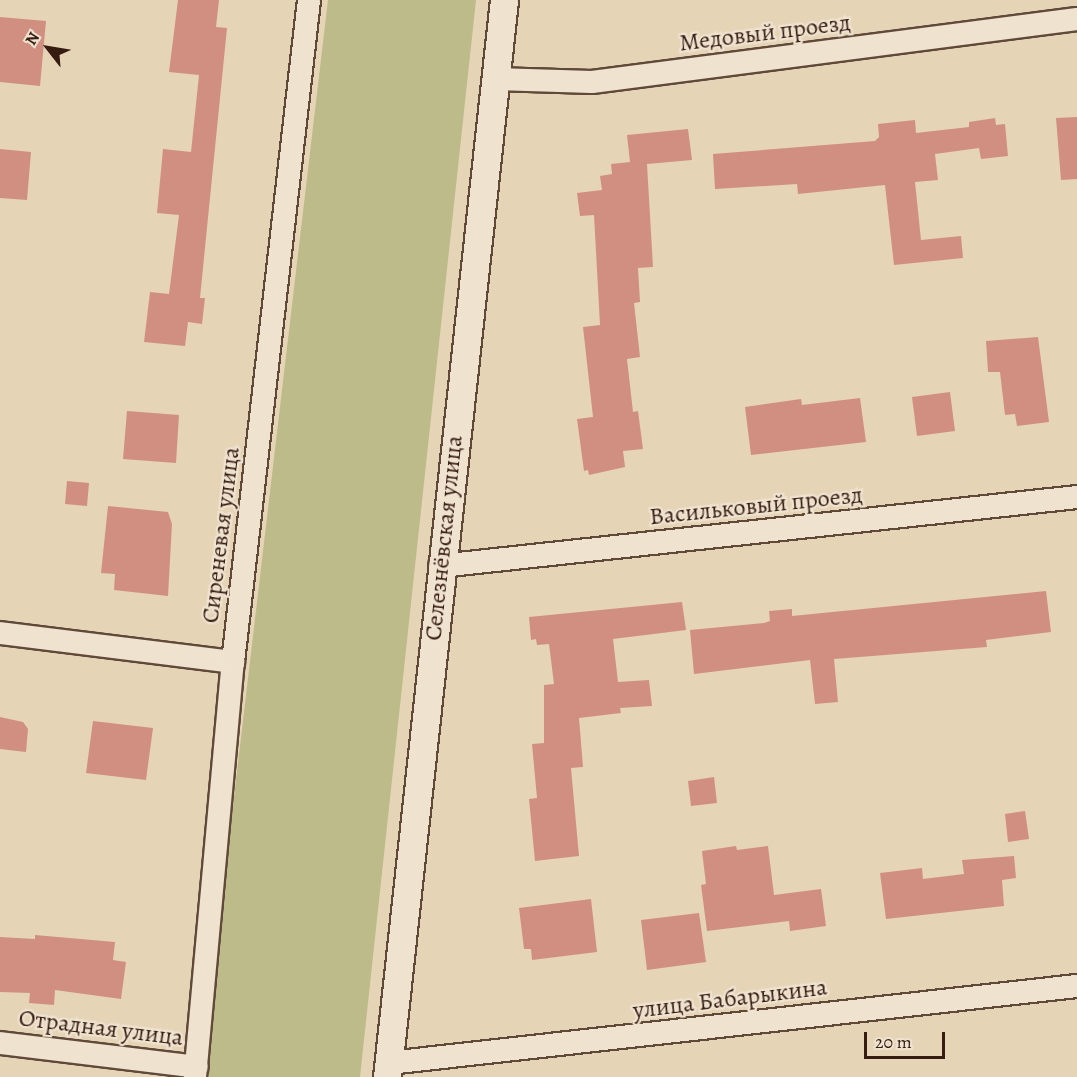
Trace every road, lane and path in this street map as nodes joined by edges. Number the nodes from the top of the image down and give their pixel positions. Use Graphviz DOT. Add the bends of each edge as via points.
graph roads {
  1 [pos="309,0"];
  2 [pos="504,0"];
  3 [pos="1077,19"];
  4 [pos="495,79"];
  5 [pos="1077,497"];
  6 [pos="441,566"];
  7 [pos="0,633"];
  8 [pos="233,662"];
  9 [pos="1077,986"];
  10 [pos="0,1043"];
  11 [pos="388,1070"];
  12 [pos="196,1072"];
  1 -- 8 [label="street, Сиреневая улица"];
  2 -- 4 [label="street, Селезнёвская улица"];
  3 -- 4 [label="street, Медовый проезд" via="592,82"];
  4 -- 6 [label="street, Селезнёвская улица"];
  5 -- 6 [label="street, Васильковый проезд"];
  6 -- 11 [label="street, Селезнёвская улица"];
  7 -- 8 [label="street"];
  8 -- 12 [label="street, Сиреневая улица"];
  9 -- 11 [label="street, улица Бабарыкина"];
  10 -- 12 [label="street, Отрадная улица"];
}
